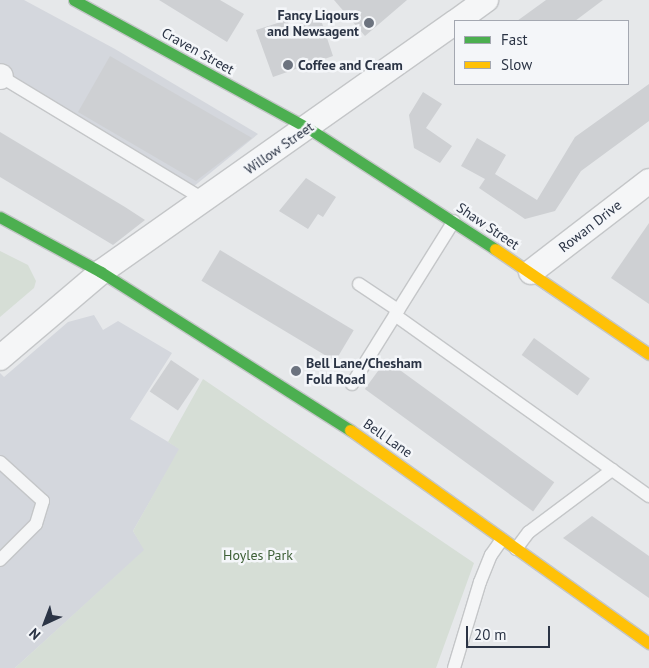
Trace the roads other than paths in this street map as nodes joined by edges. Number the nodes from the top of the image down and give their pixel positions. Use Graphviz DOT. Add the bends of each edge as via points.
graph roads {
  1 [pos="74,0"];
  2 [pos="486,0"];
  3 [pos="459,20"];
  4 [pos="454,23"];
  5 [pos="0,77"];
  6 [pos="308,128"];
  7 [pos="649,181"];
  8 [pos="205,200"];
  9 [pos="0,217"];
  10 [pos="454,221"];
  11 [pos="101,272"];
  12 [pos="531,272"];
  13 [pos="359,284"];
  14 [pos="397,312"];
  15 [pos="649,354"];
  16 [pos="0,358"];
  17 [pos="352,384"];
  18 [pos="0,462"];
  19 [pos="612,470"];
  20 [pos="649,496"];
  21 [pos="502,539"];
  22 [pos="516,549"];
  23 [pos="0,560"];
  24 [pos="649,643"];
  25 [pos="454,668"];
  1 -- 6 [label="main road, Craven Street"];
  2 -- 3 [label="street, Willow Street"];
  4 -- 6 [label="street, Willow Street"];
  5 -- 8 [label="lane"];
  6 -- 8 [label="street, Willow Street"];
  6 -- 10 [label="main road, Shaw Street"];
  7 -- 12 [label="street, Rowan Drive"];
  8 -- 11 [label="street, Willow Street"];
  9 -- 11 [label="main road, Bell Lane"];
  10 -- 12 [label="main road, Shaw Street"];
  10 -- 14 [label="lane"];
  11 -- 16 [label="street, Willow Street"];
  11 -- 21 [label="main road, Bell Lane" via="332,417"];
  12 -- 15 [label="main road, Shaw Street"];
  13 -- 14 [label="lane"];
  14 -- 17 [label="lane"];
  14 -- 19 [label="lane"];
  18 -- 23 [label="lane" via="43,501 36,524"];
  19 -- 20 [label="lane"];
  19 -- 22 [label="lane" via="529,532"];
  21 -- 22 [label="main road, Bell Lane"];
  21 -- 25 [label="lane" via="491,555 480,582"];
  22 -- 24 [label="main road, Bell Lane"];
}
